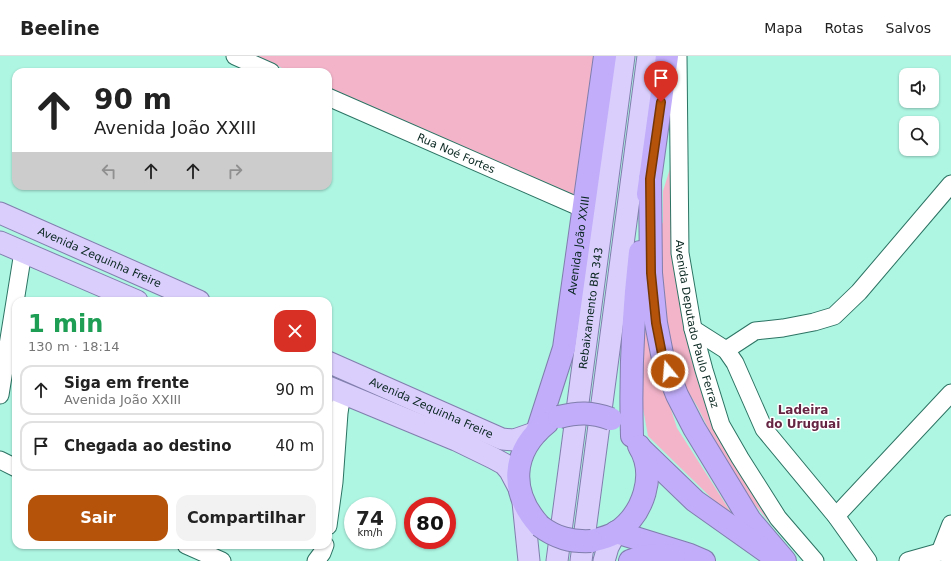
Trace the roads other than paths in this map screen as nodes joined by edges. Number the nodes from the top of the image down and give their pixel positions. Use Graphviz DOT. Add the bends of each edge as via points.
graph roads {
  1 [pos="235,56"];
  2 [pos="605,56"];
  3 [pos="624,56"];
  4 [pos="648,56"];
  5 [pos="667,56"];
  6 [pos="678,56"];
  7 [pos="262,68"];
  8 [pos="332,99"];
  9 [pos="650,179"];
  10 [pos="951,184"];
  11 [pos="584,209"];
  12 [pos="0,213"];
  13 [pos="0,242"];
  14 [pos="23,252"];
  15 [pos="16,297"];
  16 [pos="128,297"];
  17 [pos="190,297"];
  18 [pos="12,320"];
  19 [pos="693,329"];
  20 [pos="726,350"];
  21 [pos="336,365"];
  22 [pos="335,390"];
  23 [pos="951,394"];
  24 [pos="0,395"];
  25 [pos="537,432"];
  26 [pos="636,443"];
  27 [pos="0,460"];
  28 [pos="12,466"];
  29 [pos="521,495"];
  30 [pos="332,497"];
  31 [pos="836,516"];
  32 [pos="951,524"];
  33 [pos="616,532"];
  34 [pos="196,549"];
  35 [pos="324,549"];
  36 [pos="946,553"];
  37 [pos="210,555"];
  38 [pos="316,561"];
  39 [pos="529,561"];
  40 [pos="557,561"];
  41 [pos="581,561"];
  42 [pos="604,561"];
  43 [pos="630,561"];
  44 [pos="692,561"];
  45 [pos="704,561"];
  46 [pos="779,561"];
  47 [pos="785,561"];
  48 [pos="814,561"];
  49 [pos="868,561"];
  50 [pos="908,561"];
  1 -- 7 [label="street"];
  2 -- 11 [label="highway, Avenida João XXIII"];
  3 -- 40 [label="main road, Rebaixamento BR 343"];
  4 -- 41 [label="main road"];
  5 -- 9 [label="highway"];
  6 -- 19 [label="street, Avenida Deputado Paulo Ferraz" via="680,253"];
  8 -- 11 [label="street, Rua Noé Fortes"];
  9 -- 26 [label="highway" via="635,295 632,374"];
  9 -- 47 [label="highway" via="651,273 663,359 694,428 750,520"];
  10 -- 20 [label="street" via="859,292 834,316 783,328 755,331"];
  11 -- 25 [label="highway, Avenida João XXIII" via="564,348"];
  12 -- 17 [label="main road, Avenida Zequinha Freire"];
  13 -- 14 [label="main road"];
  14 -- 15 [label="street"];
  14 -- 16 [label="main road"];
  18 -- 24 [label="street"];
  19 -- 20 [label="street"];
  19 -- 48 [label="street, Avenida Deputado Paulo Ferraz" via="721,425 778,518"];
  20 -- 31 [label="street" via="735,363 764,429"];
  21 -- 22 [label="main road" via="344,375 335,386"];
  21 -- 25 [label="main road, Avenida Zequinha Freire" via="502,439 514,440"];
  22 -- 29 [label="main road, Avenida Zequinha Freire" via="456,440 504,464"];
  22 -- 30 [label="street" via="339,413"];
  23 -- 31 [label="street"];
  25 -- 26 [label="highway, bridge" via="559,417 586,413 611,419"];
  25 -- 29 [label="highway" via="525,448 519,467"];
  26 -- 33 [label="highway" via="646,467 646,486 641,504 631,520"];
  26 -- 46 [label="highway" via="695,501"];
  27 -- 28 [label="street"];
  29 -- 33 [label="highway, bridge" via="532,517 551,534 577,542 604,538"];
  29 -- 39 [label="main road"];
  31 -- 49 [label="street"];
  32 -- 36 [label="street"];
  33 -- 42 [label="main road"];
  33 -- 45 [label="highway"];
  34 -- 37 [label="street"];
  35 -- 38 [label="street"];
  36 -- 50 [label="street"];
  43 -- 44 [label="highway" via="647,556 668,555"];
}
